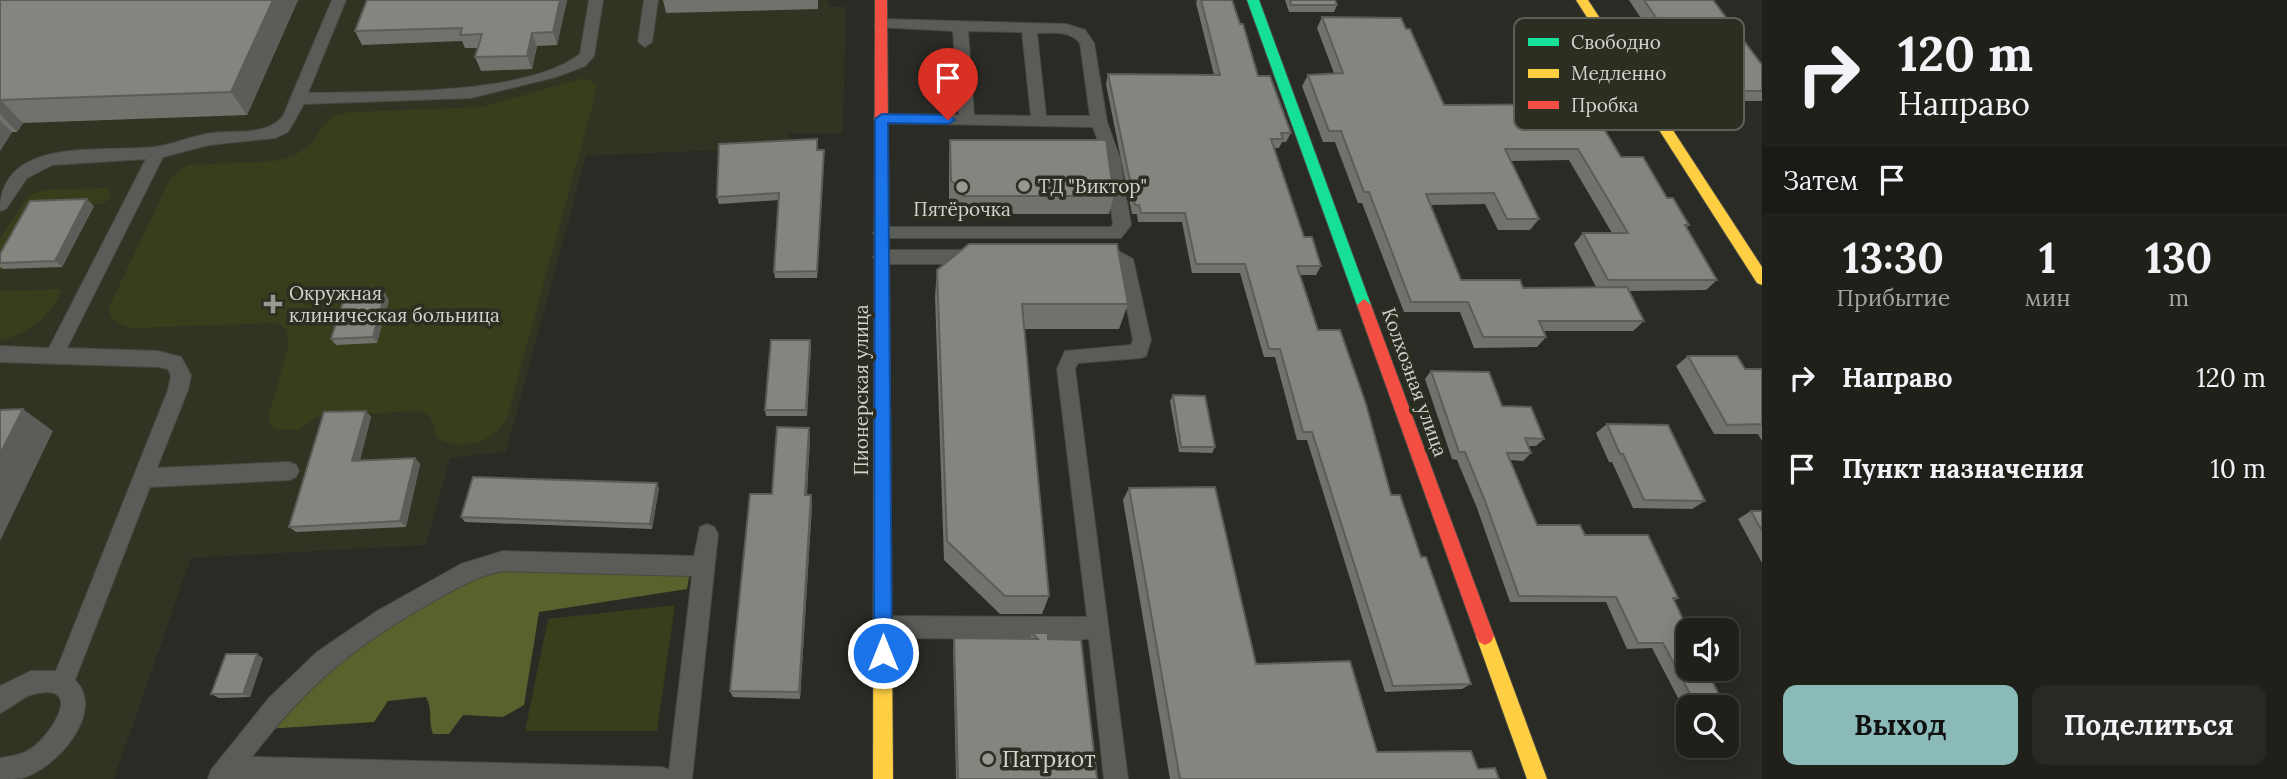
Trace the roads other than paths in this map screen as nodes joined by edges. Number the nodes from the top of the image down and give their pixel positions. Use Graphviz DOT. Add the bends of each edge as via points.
graph roads {
  1 [pos="339,0"];
  2 [pos="596,0"];
  3 [pos="651,0"];
  4 [pos="881,0"];
  5 [pos="1253,0"];
  6 [pos="1582,0"];
  7 [pos="1594,18"];
  8 [pos="881,24"];
  9 [pos="960,26"];
  10 [pos="1029,28"];
  11 [pos="645,42"];
  12 [pos="298,99"];
  13 [pos="882,119"];
  14 [pos="967,120"];
  15 [pos="1039,121"];
  16 [pos="1099,122"];
  17 [pos="1666,130"];
  18 [pos="157,153"];
  19 [pos="0,205"];
  20 [pos="882,233"];
  21 [pos="882,257"];
  22 [pos="994,257"];
  23 [pos="1073,257"];
  24 [pos="1762,279"];
  25 [pos="0,354"];
  26 [pos="54,356"];
  27 [pos="289,471"];
  28 [pos="144,478"];
  29 [pos="707,534"];
  30 [pos="704,566"];
  31 [pos="883,627"];
  32 [pos="1099,628"];
  33 [pos="62,684"];
  34 [pos="0,701"];
  35 [pos="0,770"];
  36 [pos="28,771"];
  37 [pos="224,774"];
  38 [pos="662,779"];
  39 [pos="680,779"];
  40 [pos="883,779"];
  41 [pos="1116,779"];
  42 [pos="1537,779"];
  1 -- 12 [label="lane"];
  2 -- 12 [label="lane" via="586,57 574,66 471,93"];
  3 -- 11 [label="lane"];
  4 -- 8 [label="street, Пионерская улица"];
  5 -- 42 [label="street, Колхозная улица"];
  6 -- 7 [label="street"];
  8 -- 9 [label="lane"];
  8 -- 13 [label="street, Пионерская улица"];
  9 -- 10 [label="lane"];
  9 -- 14 [label="lane"];
  10 -- 15 [label="lane"];
  10 -- 16 [label="lane" via="1066,29 1085,38"];
  12 -- 18 [label="lane" via="282,128 269,134 209,139"];
  13 -- 14 [label="lane"];
  13 -- 20 [label="street, Пионерская улица"];
  14 -- 15 [label="lane"];
  15 -- 16 [label="lane"];
  16 -- 20 [label="lane" via="1112,158 1122,225 1115,233"];
  17 -- 24 [label="street"];
  18 -- 19 [label="lane" via="49,159 21,174"];
  18 -- 26 [label="lane"];
  20 -- 21 [label="street, Пионерская улица"];
  21 -- 22 [label="lane"];
  21 -- 31 [label="street, Пионерская улица"];
  23 -- 32 [label="lane" via="1118,258 1127,264 1142,340 1134,353 1072,356 1066,369"];
  25 -- 26 [label="lane"];
  26 -- 28 [label="lane" via="174,363 181,375 178,390"];
  27 -- 28 [label="lane"];
  28 -- 33 [label="lane"];
  29 -- 30 [label="lane"];
  30 -- 37 [label="lane" via="482,564 331,654 290,692"];
  30 -- 39 [label="lane"];
  31 -- 32 [label="lane"];
  31 -- 40 [label="street, Пионерская улица"];
  32 -- 41 [label="lane"];
  33 -- 34 [label="lane" via="36,681"];
  33 -- 36 [label="lane" via="74,703 71,721"];
  35 -- 36 [label="lane"];
  37 -- 38 [label="lane"];
}
